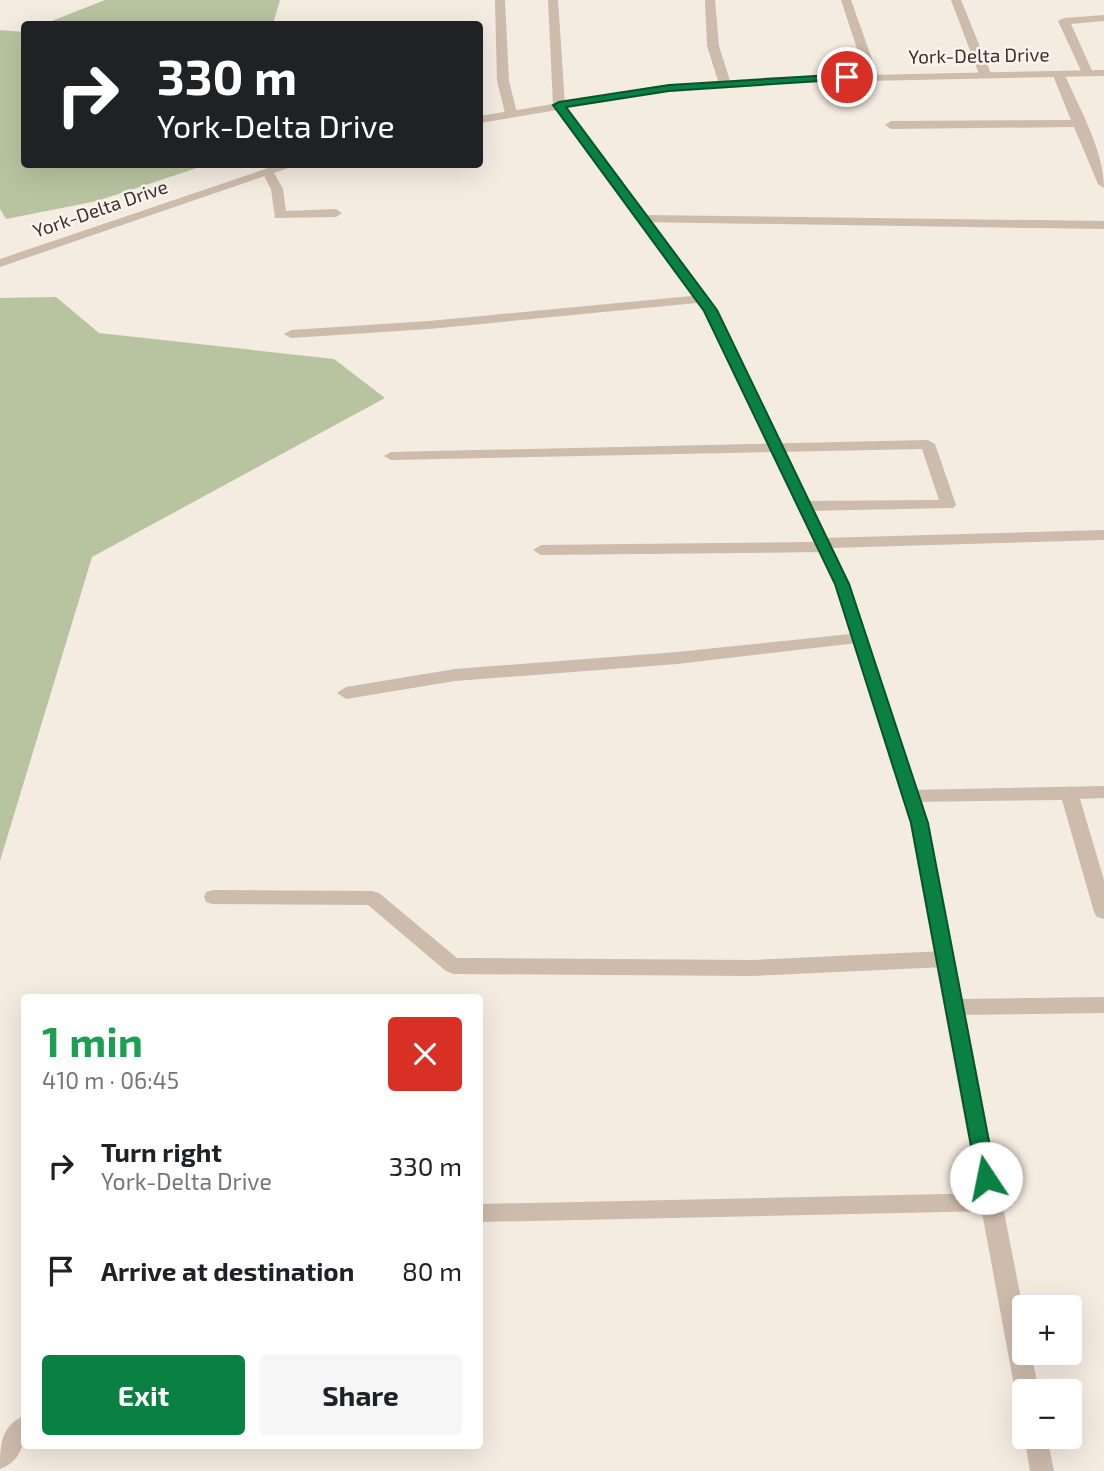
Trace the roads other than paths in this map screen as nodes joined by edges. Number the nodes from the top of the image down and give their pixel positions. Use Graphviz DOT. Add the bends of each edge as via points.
graph roads {
  1 [pos="500,0"];
  2 [pos="553,0"];
  3 [pos="710,0"];
  4 [pos="846,0"];
  5 [pos="956,0"];
  6 [pos="1104,18"];
  7 [pos="1104,72"];
  8 [pos="1058,73"];
  9 [pos="1087,73"];
  10 [pos="985,74"];
  11 [pos="872,76"];
  12 [pos="725,84"];
  13 [pos="559,105"];
  14 [pos="511,113"];
  15 [pos="483,118"];
  16 [pos="1081,123"];
  17 [pos="891,125"];
  18 [pos="281,168"];
  19 [pos="268,172"];
  20 [pos="1104,184"];
  21 [pos="336,213"];
  22 [pos="643,219"];
  23 [pos="1104,225"];
  24 [pos="0,263"];
  25 [pos="702,299"];
  26 [pos="291,334"];
  27 [pos="776,447"];
  28 [pos="391,456"];
  29 [pos="804,506"];
  30 [pos="1104,535"];
  31 [pos="823,545"];
  32 [pos="541,550"];
  33 [pos="860,638"];
  34 [pos="346,693"];
  35 [pos="1104,792"];
  36 [pos="1069,793"];
  37 [pos="911,796"];
  38 [pos="213,897"];
  39 [pos="1104,912"];
  40 [pos="945,959"];
  41 [pos="1104,1005"];
  42 [pos="954,1007"];
  43 [pos="991,1202"];
  44 [pos="483,1213"];
  45 [pos="1025,1379"];
  46 [pos="21,1431"];
  47 [pos="1037,1449"];
  48 [pos="0,1458"];
  49 [pos="1042,1471"];
  1 -- 14 [label="street" via="503,81"];
  2 -- 13 [label="street"];
  3 -- 12 [label="street" via="713,46"];
  4 -- 11 [label="street"];
  5 -- 10 [label="street"];
  6 -- 9 [label="street" via="1064,21"];
  7 -- 9 [label="street, York-Delta Drive"];
  8 -- 9 [label="street, York-Delta Drive"];
  8 -- 10 [label="street, York-Delta Drive"];
  8 -- 16 [label="street"];
  10 -- 11 [label="street, York-Delta Drive"];
  11 -- 12 [label="street, York-Delta Drive"];
  12 -- 13 [label="street, York-Delta Drive"];
  13 -- 14 [label="street, York-Delta Drive"];
  13 -- 22 [label="street"];
  14 -- 15 [label="street, York-Delta Drive"];
  16 -- 17 [label="street"];
  16 -- 20 [label="street"];
  18 -- 19 [label="street, York-Delta Drive"];
  19 -- 21 [label="street" via="277,189 280,215"];
  19 -- 24 [label="street, York-Delta Drive"];
  22 -- 23 [label="street"];
  22 -- 25 [label="street"];
  25 -- 26 [label="street"];
  25 -- 27 [label="street"];
  27 -- 28 [label="street"];
  27 -- 29 [label="street"];
  27 -- 29 [label="street" via="928,444 948,505"];
  29 -- 31 [label="street"];
  30 -- 31 [label="street"];
  31 -- 32 [label="street"];
  31 -- 33 [label="street"];
  33 -- 34 [label="street" via="455,676"];
  33 -- 37 [label="street"];
  35 -- 36 [label="street"];
  36 -- 37 [label="street"];
  36 -- 39 [label="street"];
  37 -- 40 [label="street"];
  38 -- 40 [label="street" via="372,898 453,966 752,968"];
  40 -- 42 [label="street"];
  41 -- 42 [label="street"];
  42 -- 43 [label="street"];
  43 -- 44 [label="street"];
  43 -- 45 [label="street"];
  46 -- 48 [label="street"];
  47 -- 49 [label="street"];
}
